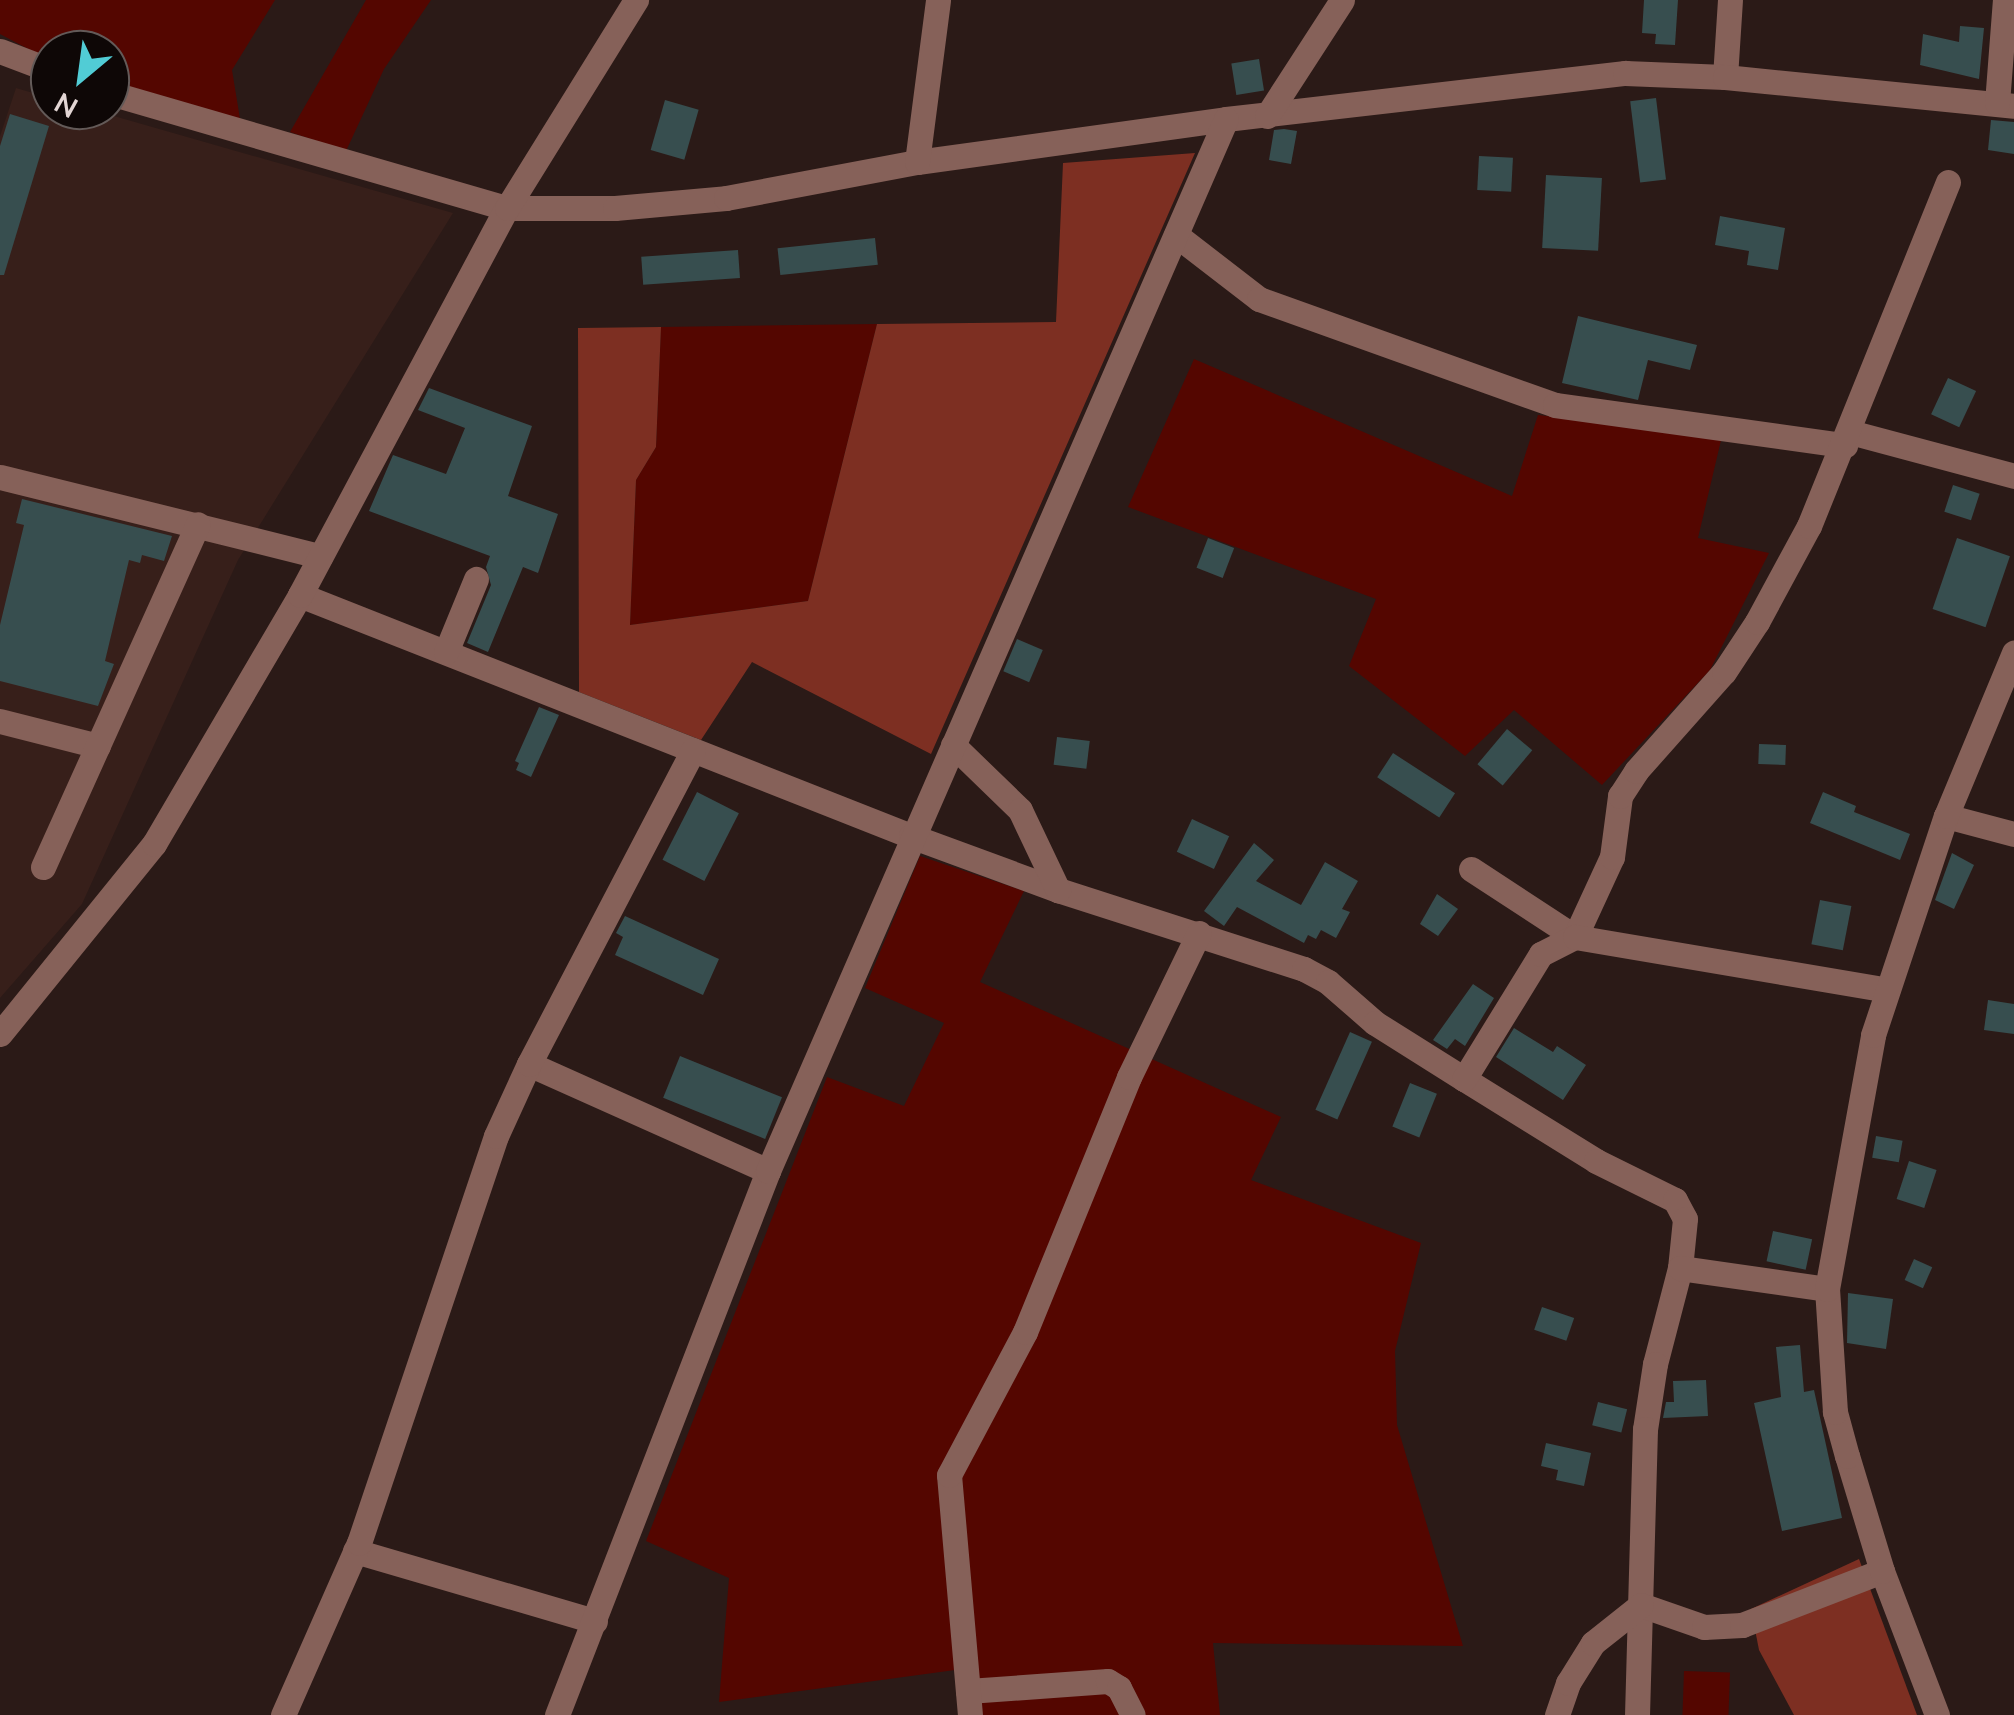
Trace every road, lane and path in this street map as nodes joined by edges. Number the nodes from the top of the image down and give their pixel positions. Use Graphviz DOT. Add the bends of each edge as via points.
graph roads {
  1 [pos="636,0"];
  2 [pos="938,0"];
  3 [pos="1342,0"];
  4 [pos="1730,0"];
  5 [pos="2005,0"];
  6 [pos="0,51"];
  7 [pos="30,62"];
  8 [pos="1725,77"];
  9 [pos="130,99"];
  10 [pos="2006,105"];
  11 [pos="1267,116"];
  12 [pos="1226,120"];
  13 [pos="917,162"];
  14 [pos="1948,182"];
  15 [pos="507,208"];
  16 [pos="1176,235"];
  17 [pos="1848,439"];
  18 [pos="2014,476"];
  19 [pos="0,477"];
  20 [pos="198,524"];
  21 [pos="320,556"];
  22 [pos="476,578"];
  23 [pos="300,594"];
  24 [pos="446,652"];
  25 [pos="2014,654"];
  26 [pos="0,721"];
  27 [pos="98,746"];
  28 [pos="953,746"];
  29 [pos="693,750"];
  30 [pos="1946,816"];
  31 [pos="2014,834"];
  32 [pos="912,836"];
  33 [pos="43,867"];
  34 [pos="1471,869"];
  35 [pos="1058,890"];
  36 [pos="1200,933"];
  37 [pos="1576,937"];
  38 [pos="1888,990"];
  39 [pos="0,1034"];
  40 [pos="528,1064"];
  41 [pos="1464,1078"];
  42 [pos="768,1172"];
  43 [pos="1680,1268"];
  44 [pos="1827,1289"];
  45 [pos="355,1551"];
  46 [pos="1882,1570"];
  47 [pos="1641,1605"];
  48 [pos="595,1622"];
  49 [pos="969,1703"];
  50 [pos="283,1715"];
  51 [pos="557,1715"];
  52 [pos="1133,1715"];
  53 [pos="1558,1715"];
  54 [pos="1637,1715"];
  55 [pos="1937,1715"];
  1 -- 15 [label="street"];
  2 -- 13 [label="street"];
  3 -- 11 [label="street"];
  4 -- 8 [label="street"];
  5 -- 10 [label="street"];
  6 -- 7 [label="street"];
  8 -- 10 [label="street"];
  8 -- 11 [label="street" via="1625,73"];
  9 -- 15 [label="street"];
  11 -- 12 [label="street"];
  12 -- 13 [label="street"];
  12 -- 16 [label="street"];
  13 -- 15 [label="street" via="726,198"];
  14 -- 17 [label="street"];
  15 -- 21 [label="street"];
  16 -- 17 [label="street" via="1260,300 1555,405"];
  16 -- 28 [label="street"];
  17 -- 18 [label="street"];
  17 -- 37 [label="street" via="1757,622 1724,672 1620,796 1612,857"];
  19 -- 20 [label="street"];
  20 -- 21 [label="street"];
  20 -- 27 [label="street"];
  21 -- 23 [label="street"];
  22 -- 24 [label="street"];
  23 -- 24 [label="street"];
  23 -- 39 [label="street" via="154,844"];
  24 -- 29 [label="street"];
  25 -- 30 [label="street"];
  26 -- 27 [label="street"];
  27 -- 33 [label="street"];
  28 -- 32 [label="street"];
  28 -- 35 [label="street" via="1020,810"];
  29 -- 32 [label="street"];
  29 -- 40 [label="street"];
  30 -- 31 [label="street"];
  30 -- 38 [label="street"];
  32 -- 35 [label="street"];
  32 -- 42 [label="street"];
  34 -- 37 [label="street"];
  35 -- 36 [label="street"];
  36 -- 41 [label="street" via="1328,982 1374,1022"];
  36 -- 49 [label="street" via="1129,1077 1025,1332 949,1475"];
  37 -- 38 [label="street"];
  37 -- 41 [label="street" via="1541,954"];
  38 -- 44 [label="street" via="1858,1099"];
  40 -- 42 [label="street"];
  40 -- 45 [label="street" via="490,1152"];
  41 -- 43 [label="street" via="1675,1200 1685,1219"];
  42 -- 48 [label="street"];
  43 -- 44 [label="street"];
  43 -- 47 [label="street" via="1654,1364 1645,1429"];
  44 -- 46 [label="street" via="1836,1412"];
  45 -- 48 [label="street"];
  45 -- 50 [label="street"];
  46 -- 47 [label="street" via="1742,1624 1704,1627"];
  46 -- 55 [label="street"];
  47 -- 53 [label="street" via="1594,1643 1568,1683"];
  47 -- 54 [label="street"];
  48 -- 51 [label="street"];
  49 -- 52 [label="street" via="1108,1681"];
}
